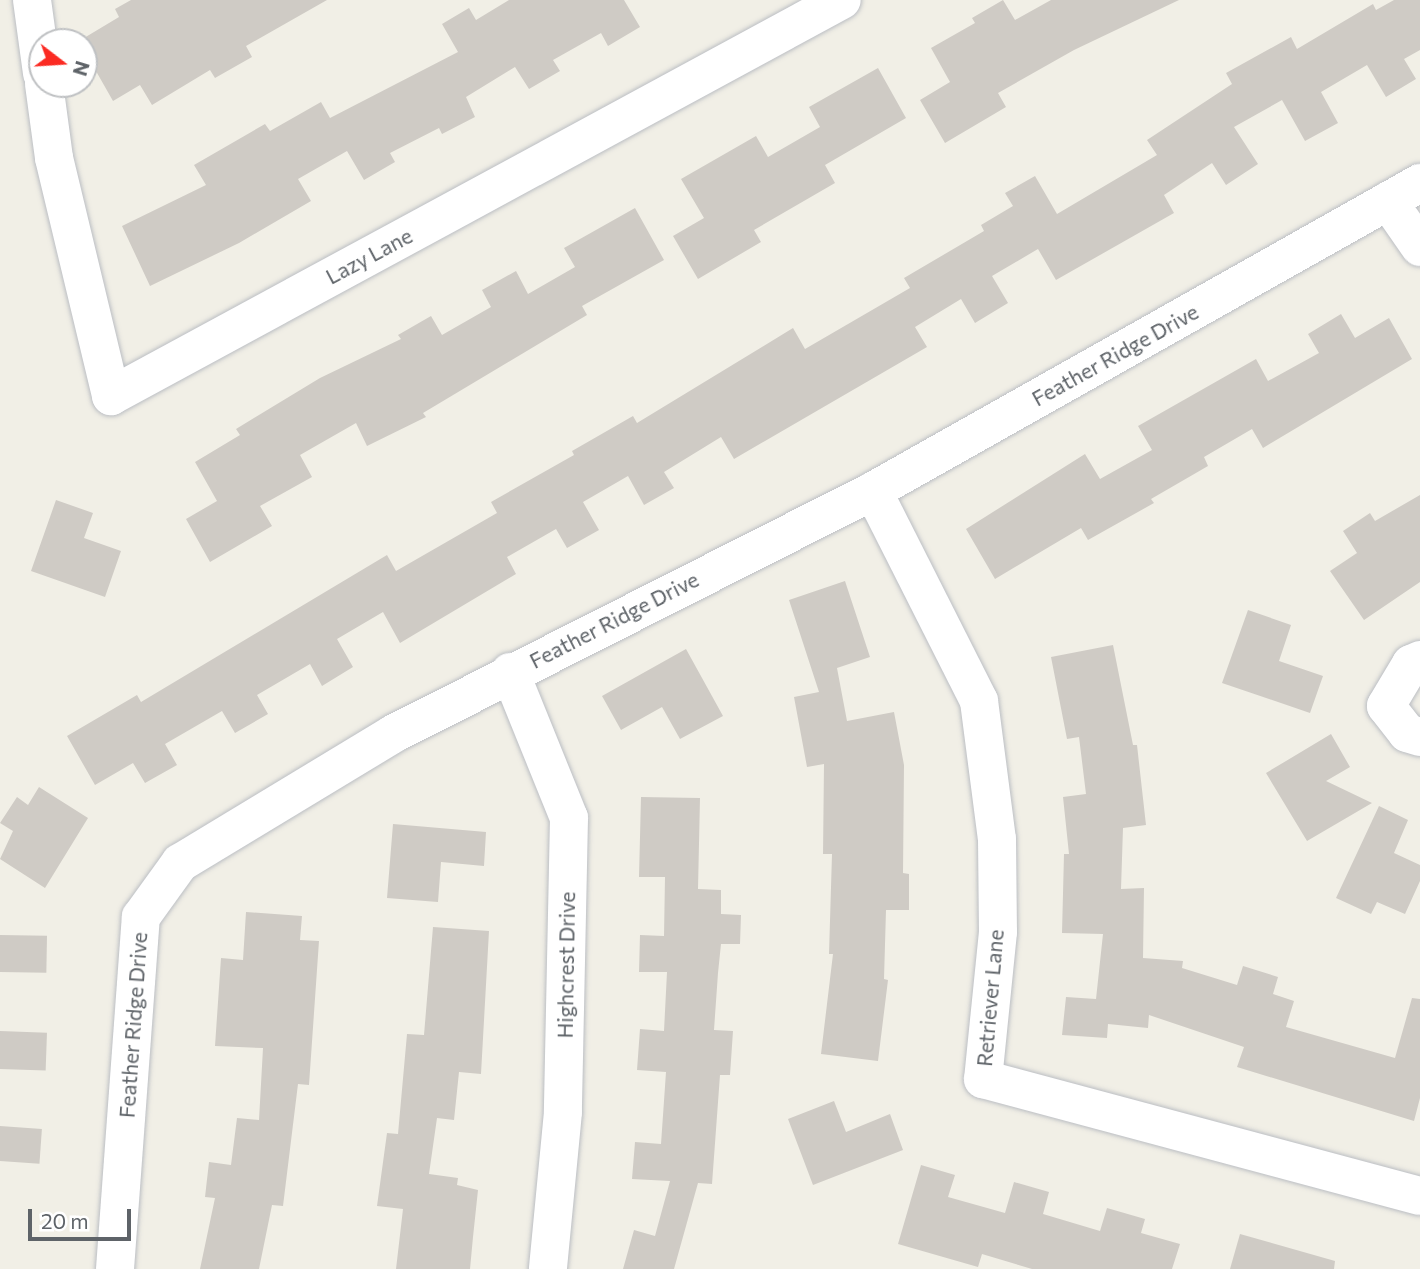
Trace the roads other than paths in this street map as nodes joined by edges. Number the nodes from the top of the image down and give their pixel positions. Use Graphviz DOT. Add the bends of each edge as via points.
graph roads {
  1 [pos="32,0"];
  2 [pos="842,0"];
  3 [pos="36,28"];
  4 [pos="46,98"];
  5 [pos="1404,192"];
  6 [pos="1420,247"];
  7 [pos="873,491"];
  8 [pos="1420,660"];
  9 [pos="510,673"];
  10 [pos="1420,737"];
  11 [pos="1420,1196"];
  12 [pos="115,1269"];
  13 [pos="548,1269"];
  1 -- 3 [label="street"];
  2 -- 4 [label="street, Lazy Lane" via="111,396 54,159"];
  5 -- 6 [label="street"];
  5 -- 7 [label="street, Feather Ridge Drive"];
  7 -- 9 [label="street, Feather Ridge Drive"];
  7 -- 11 [label="street, Retriever Lane" via="979,701 997,839 998,932 983,1079"];
  8 -- 10 [label="street" via="1411,664 1386,706 1407,733"];
  9 -- 12 [label="street, Feather Ridge Drive" via="393,734 180,863 141,917"];
  9 -- 13 [label="street, Highcrest Drive" via="569,818 563,1112"];
}
